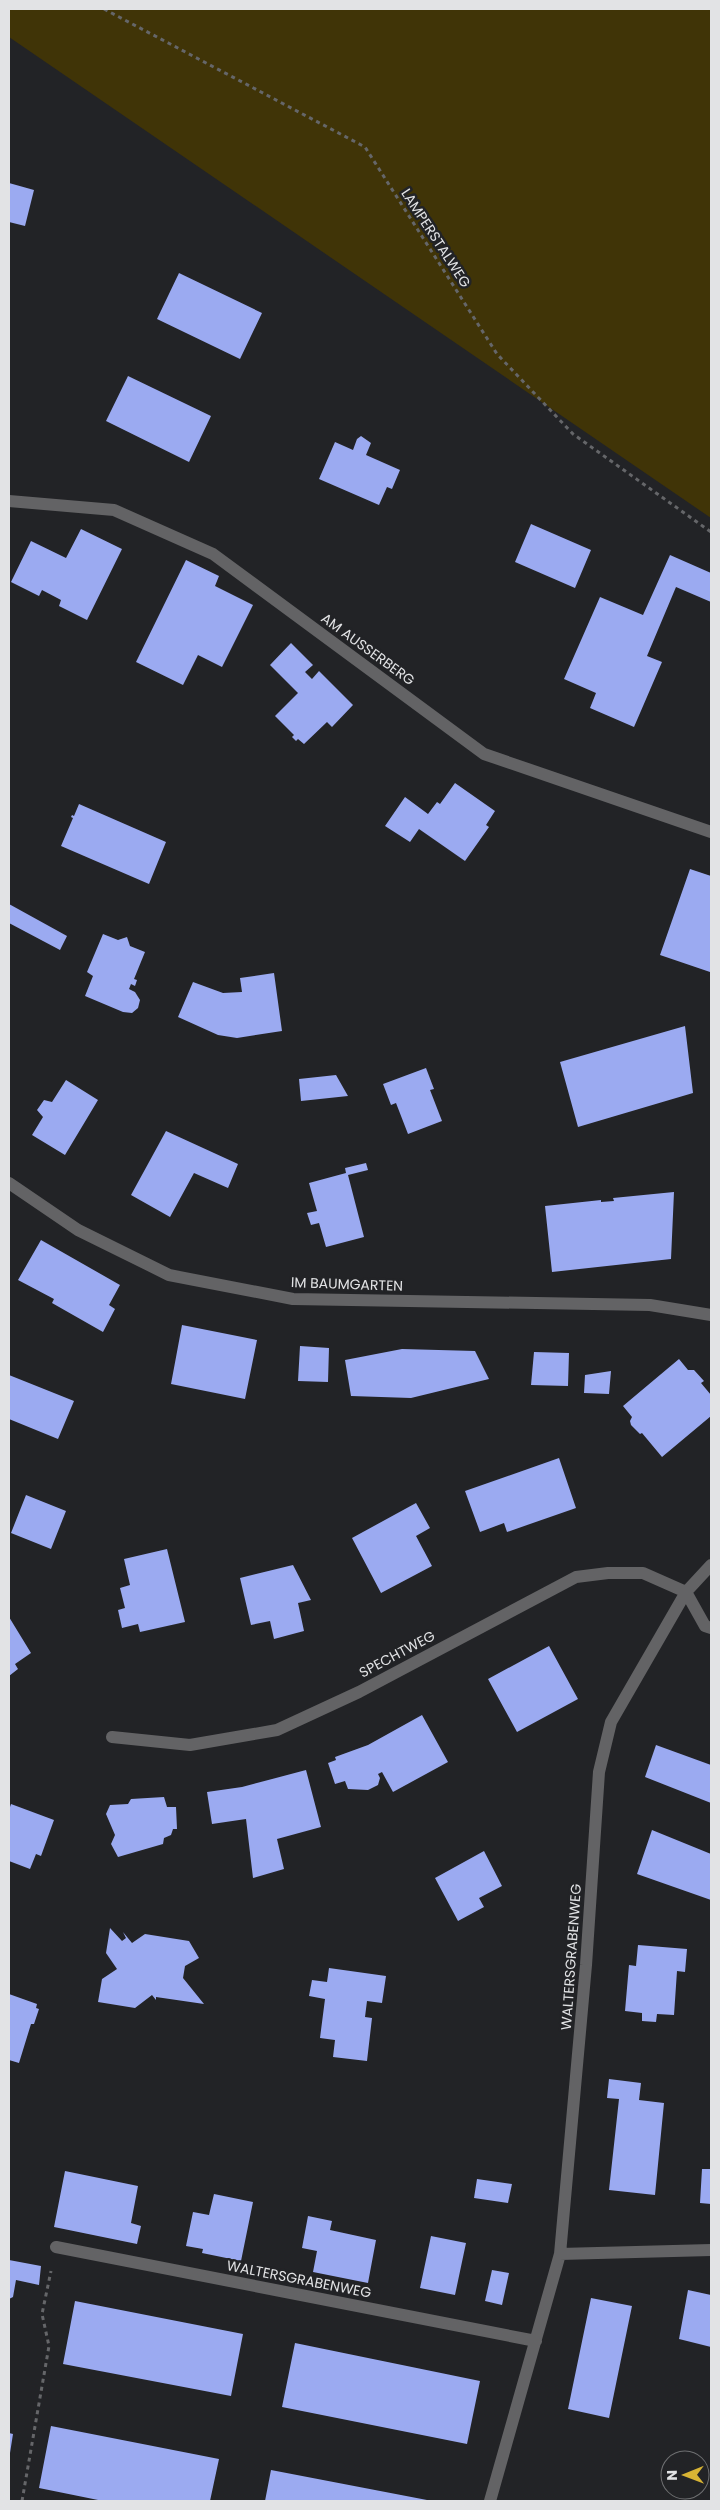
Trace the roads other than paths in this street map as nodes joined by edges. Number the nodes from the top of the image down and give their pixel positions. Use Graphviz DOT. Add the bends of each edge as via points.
graph roads {
  1 [pos="9,501"];
  2 [pos="711,832"];
  3 [pos="9,1183"];
  4 [pos="711,1315"];
  5 [pos="711,1565"];
  6 [pos="686,1592"];
  7 [pos="711,1628"];
  8 [pos="112,1737"];
  9 [pos="56,2247"];
  10 [pos="711,2250"];
  11 [pos="560,2254"];
  12 [pos="536,2341"];
  13 [pos="490,2501"];
  1 -- 2 [label="street, AM AUSSERBERG" via="114,510 213,554 484,754"];
  3 -- 4 [label="street, IM BAUMGARTEN" via="78,1230 169,1275 284,1297 650,1305"];
  5 -- 6 [label="street, WALTERSGRABENWEG"];
  6 -- 7 [label="street" via="704,1626"];
  6 -- 8 [label="street, SPECHTWEG" via="643,1573 576,1577 359,1692 277,1730 190,1746"];
  6 -- 11 [label="street, WALTERSGRABENWEG" via="611,1722 599,1772 586,1965"];
  9 -- 12 [label="street, WALTERSGRABENWEG"];
  10 -- 11 [label="street"];
  11 -- 12 [label="street, WALTERSGRABENWEG"];
  12 -- 13 [label="street, WALTERSGRABENWEG"];
}
